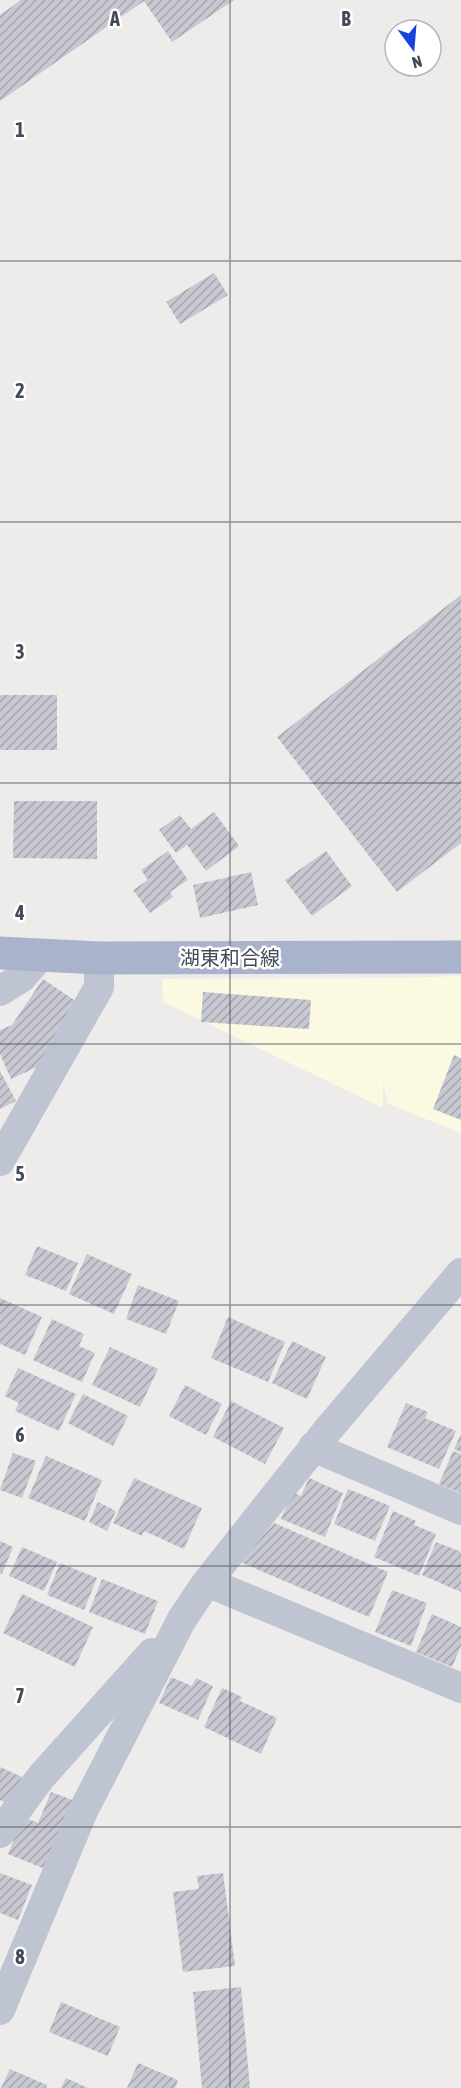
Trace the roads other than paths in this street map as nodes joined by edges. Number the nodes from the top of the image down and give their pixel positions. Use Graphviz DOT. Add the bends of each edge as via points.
graph roads {
  1 [pos="0,953"];
  2 [pos="42,954"];
  3 [pos="461,957"];
  4 [pos="99,958"];
  5 [pos="0,991"];
  6 [pos="0,1161"];
  7 [pos="461,1273"];
  8 [pos="313,1447"];
  9 [pos="461,1510"];
  10 [pos="207,1582"];
  11 [pos="182,1619"];
  12 [pos="461,1688"];
  13 [pos="0,1833"];
  14 [pos="0,2010"];
  1 -- 2 [label="main road, 湖東和合線"];
  2 -- 4 [label="main road, 湖東和合線"];
  2 -- 5 [label="street" via="21,978"];
  3 -- 4 [label="main road, 湖東和合線"];
  4 -- 6 [label="street" via="99,987"];
  7 -- 8 [label="street"];
  8 -- 9 [label="street"];
  8 -- 10 [label="street"];
  10 -- 11 [label="street"];
  10 -- 12 [label="street"];
  11 -- 13 [label="street" via="41,1777"];
  11 -- 14 [label="street" via="83,1811"];
}
